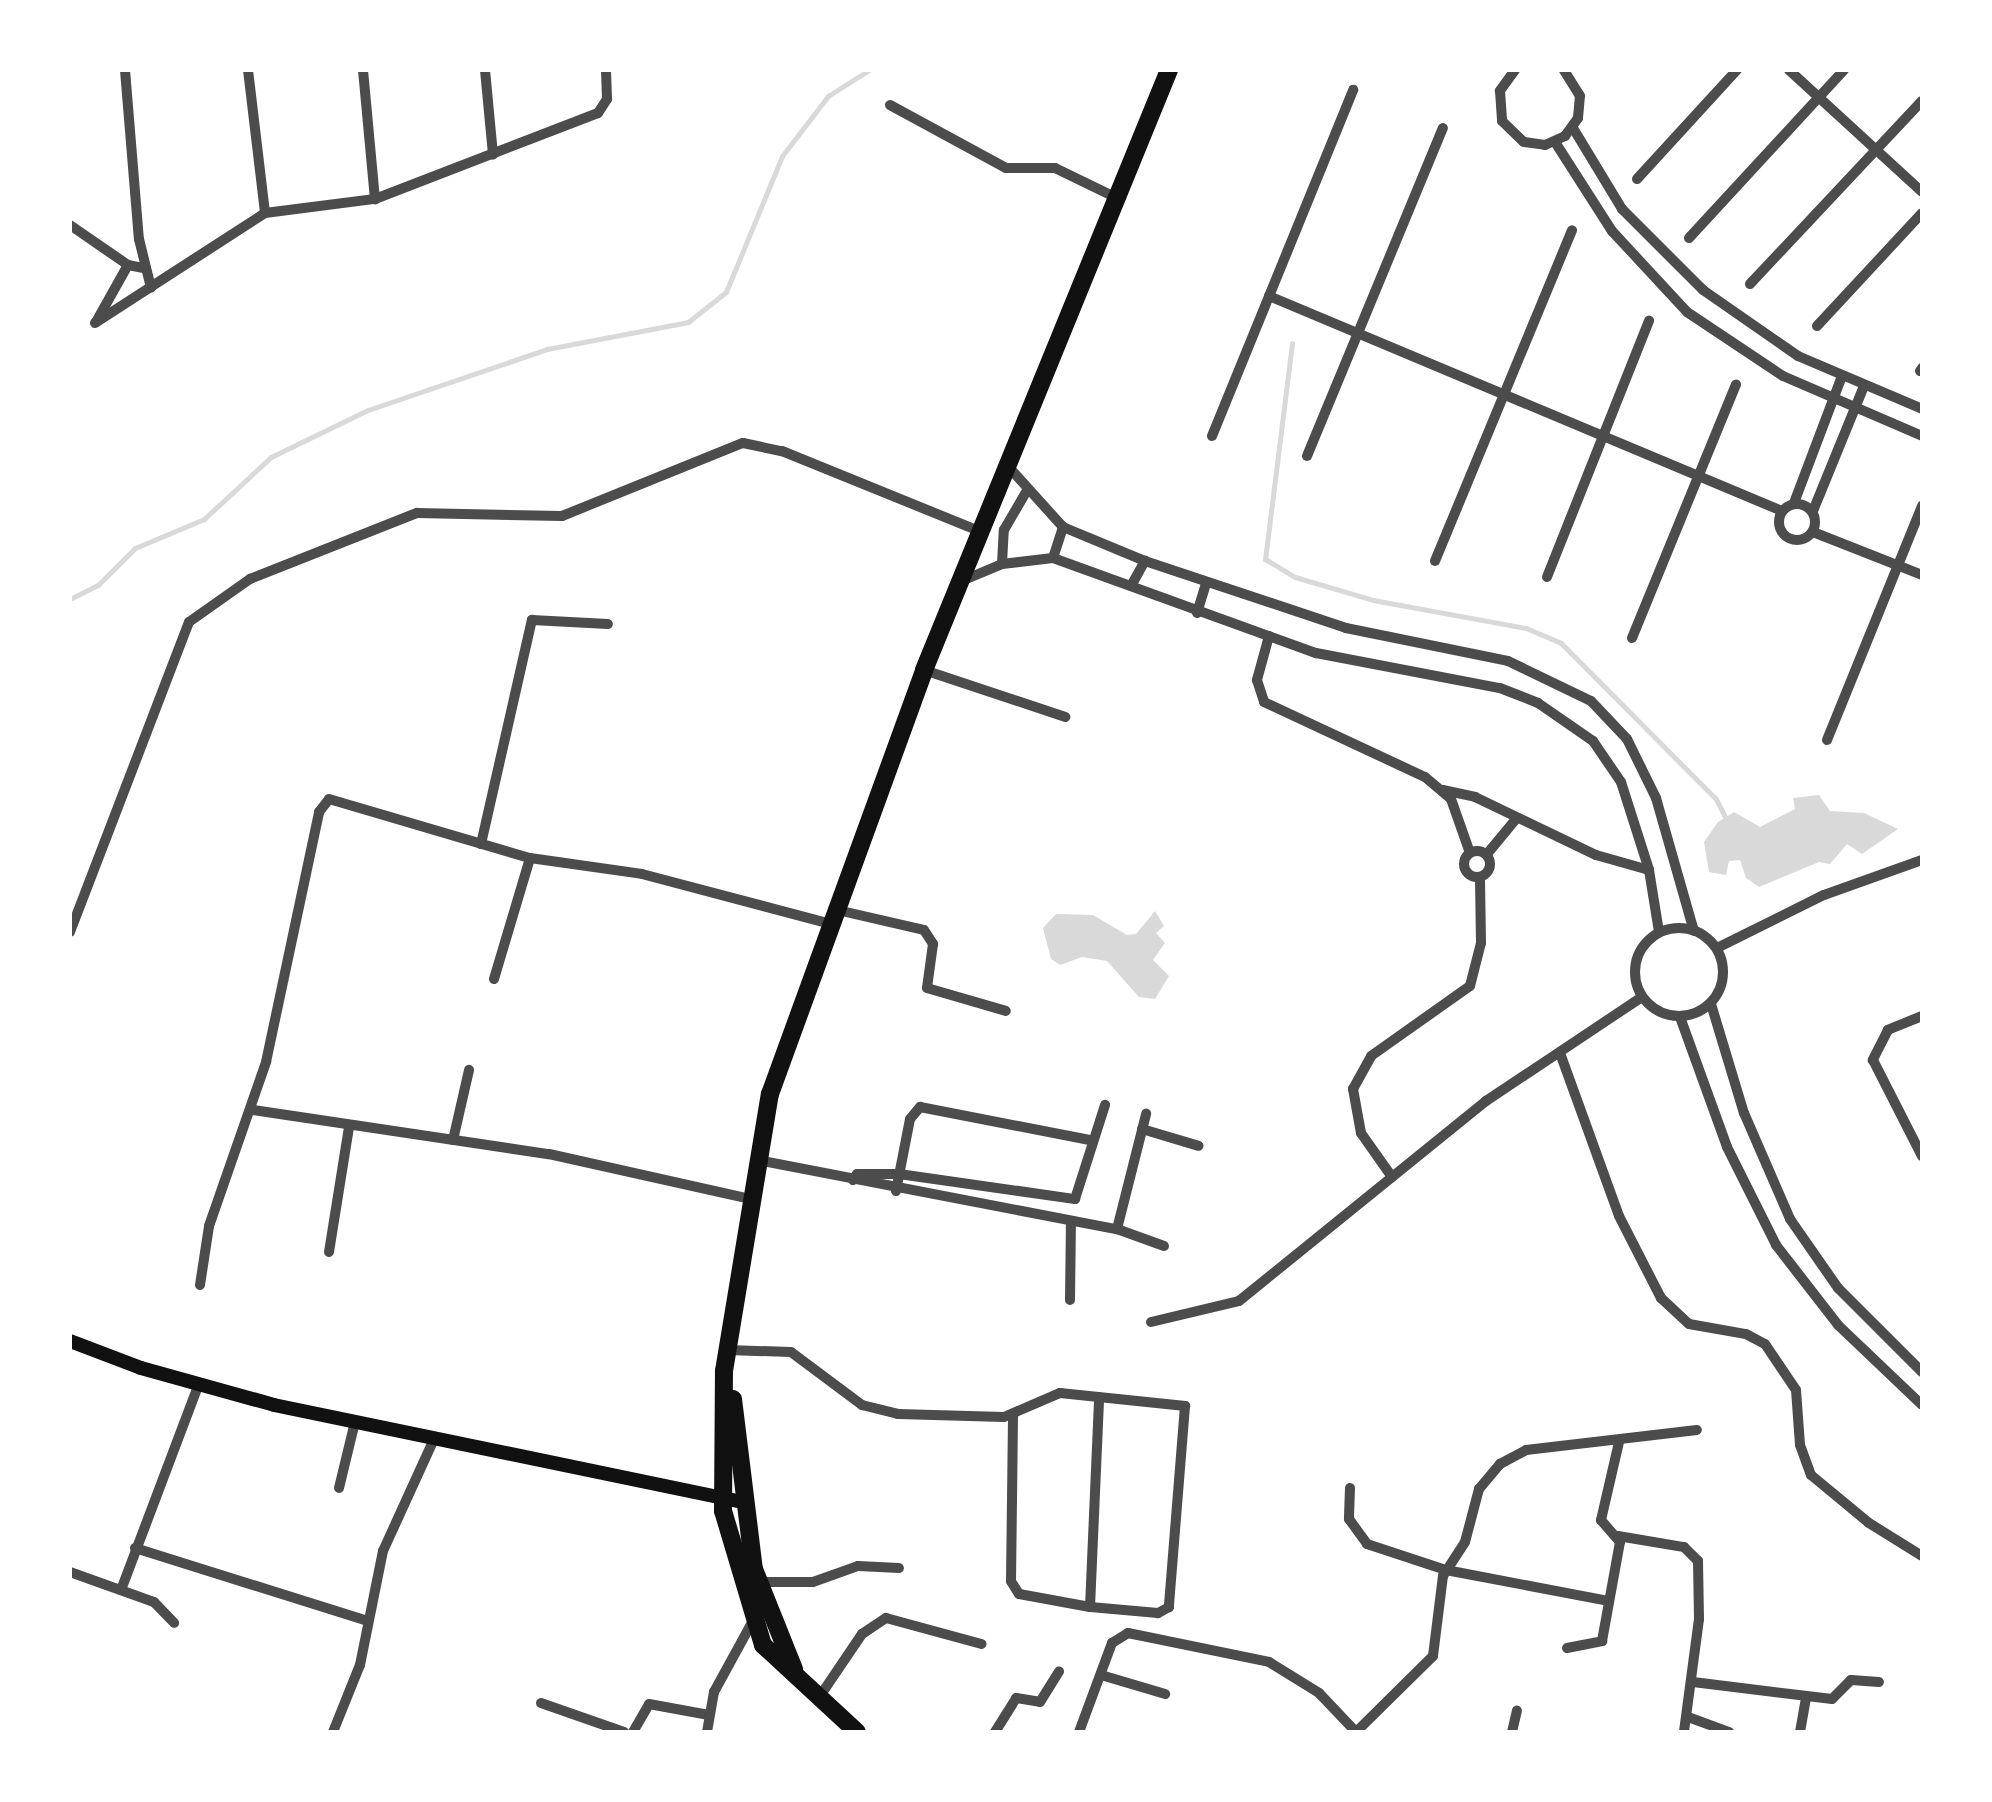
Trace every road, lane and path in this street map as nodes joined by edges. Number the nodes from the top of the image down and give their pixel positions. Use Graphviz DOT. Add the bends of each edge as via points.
graph roads {
  1 [pos="125,70"];
  2 [pos="248,70"];
  3 [pos="363,70"];
  4 [pos="485,70"];
  5 [pos="606,70"];
  6 [pos="1168,70"];
  7 [pos="1514,70"];
  8 [pos="1564,70"];
  9 [pos="1737,70"];
  10 [pos="1789,70"];
  11 [pos="1844,70"];
  12 [pos="1353,90"];
  13 [pos="1818,97"];
  14 [pos="1922,101"];
  15 [pos="890,105"];
  16 [pos="1442,128"];
  17 [pos="1573,128"];
  18 [pos="1555,142"];
  19 [pos="1876,150"];
  20 [pos="493,154"];
  21 [pos="1637,180"];
  22 [pos="1922,192"];
  23 [pos="1115,197"];
  24 [pos="375,199"];
  25 [pos="1922,212"];
  26 [pos="265,213"];
  27 [pos="70,225"];
  28 [pos="1572,230"];
  29 [pos="1689,238"];
  30 [pos="128,265"];
  31 [pos="144,268"];
  32 [pos="1750,284"];
  33 [pos="151,288"];
  34 [pos="1268,296"];
  35 [pos="1649,322"];
  36 [pos="1818,326"];
  37 [pos="1360,334"];
  38 [pos="1842,376"];
  39 [pos="1736,385"];
  40 [pos="1864,386"];
  41 [pos="1504,393"];
  42 [pos="1833,399"];
  43 [pos="1854,408"];
  44 [pos="1922,410"];
  45 [pos="1604,434"];
  46 [pos="1212,436"];
  47 [pos="1922,436"];
  48 [pos="1307,456"];
  49 [pos="1006,464"];
  50 [pos="1700,474"];
  51 [pos="1026,492"];
  52 [pos="1794,503"];
  53 [pos="1922,506"];
  54 [pos="1782,511"];
  55 [pos="1813,511"];
  56 [pos="1063,527"];
  57 [pos="981,532"];
  58 [pos="1813,532"];
  59 [pos="1053,558"];
  60 [pos="1145,561"];
  61 [pos="1435,561"];
  62 [pos="1002,564"];
  63 [pos="1898,565"];
  64 [pos="1922,574"];
  65 [pos="1547,577"];
  66 [pos="961,581"];
  67 [pos="1206,584"];
  68 [pos="1132,586"];
  69 [pos="1197,614"];
  70 [pos="608,624"];
  71 [pos="1270,636"];
  72 [pos="1632,638"];
  73 [pos="924,670"];
  74 [pos="1065,716"];
  75 [pos="1827,740"];
  76 [pos="1443,790"];
  77 [pos="1516,819"];
  78 [pos="481,844"];
  79 [pos="1470,853"];
  80 [pos="1487,854"];
  81 [pos="530,858"];
  82 [pos="1922,860"];
  83 [pos="1650,870"];
  84 [pos="1480,878"];
  85 [pos="830,916"];
  86 [pos="1694,931"];
  87 [pos="70,932"];
  88 [pos="1659,932"];
  89 [pos="1717,948"];
  90 [pos="494,979"];
  91 [pos="1642,997"];
  92 [pos="1712,1004"];
  93 [pos="1006,1011"];
  94 [pos="1922,1016"];
  95 [pos="1680,1017"];
  96 [pos="1560,1053"];
  97 [pos="469,1070"];
  98 [pos="1105,1105"];
  99 [pos="253,1110"];
  100 [pos="1146,1114"];
  101 [pos="349,1127"];
  102 [pos="1142,1129"];
  103 [pos="453,1140"];
  104 [pos="1090,1140"];
  105 [pos="1199,1146"];
  106 [pos="1922,1156"];
  107 [pos="758,1160"];
  108 [pos="899,1174"];
  109 [pos="1392,1177"];
  110 [pos="853,1180"];
  111 [pos="896,1191"];
  112 [pos="751,1199"];
  113 [pos="1071,1221"];
  114 [pos="1117,1229"];
  115 [pos="1164,1246"];
  116 [pos="329,1252"];
  117 [pos="200,1285"];
  118 [pos="1070,1300"];
  119 [pos="1151,1322"];
  120 [pos="70,1340"];
  121 [pos="727,1355"];
  122 [pos="1922,1372"];
  123 [pos="198,1386"];
  124 [pos="1098,1397"];
  125 [pos="1922,1405"];
  126 [pos="1014,1414"];
  127 [pos="356,1422"];
  128 [pos="1697,1430"];
  129 [pos="434,1439"];
  130 [pos="1619,1442"];
  131 [pos="338,1488"];
  132 [pos="1350,1488"];
  133 [pos="731,1501"];
  134 [pos="1618,1536"];
  135 [pos="135,1548"];
  136 [pos="1922,1556"];
  137 [pos="899,1568"];
  138 [pos="1446,1570"];
  139 [pos="70,1572"];
  140 [pos="757,1582"];
  141 [pos="121,1590"];
  142 [pos="1608,1602"];
  143 [pos="1090,1607"];
  144 [pos="759,1614"];
  145 [pos="368,1622"];
  146 [pos="174,1624"];
  147 [pos="982,1644"];
  148 [pos="1568,1648"];
  149 [pos="1059,1672"];
  150 [pos="1101,1675"];
  151 [pos="1693,1682"];
  152 [pos="1879,1682"];
  153 [pos="1165,1694"];
  154 [pos="820,1696"];
  155 [pos="1806,1697"];
  156 [pos="541,1704"];
  157 [pos="1517,1711"];
  158 [pos="709,1715"];
  159 [pos="1688,1717"];
  160 [pos="333,1732"];
  161 [pos="624,1732"];
  162 [pos="633,1732"];
  163 [pos="706,1732"];
  164 [pos="857,1732"];
  165 [pos="995,1732"];
  166 [pos="1079,1732"];
  167 [pos="1356,1732"];
  168 [pos="1512,1732"];
  169 [pos="1684,1732"];
  170 [pos="1729,1732"];
  171 [pos="1800,1732"];
  1 -- 31 [label="street"];
  2 -- 26 [label="street"];
  3 -- 24 [label="street"];
  4 -- 20 [label="street"];
  5 -- 20 [label="street" via="602,110"];
  6 -- 23 [label="highway"];
  7 -- 18 [label="street" via="1500,91 1502,122 1524,142"];
  8 -- 17 [label="street" via="1580,96"];
  9 -- 21 [label="street"];
  10 -- 13 [label="street"];
  11 -- 13 [label="street"];
  12 -- 34 [label="street"];
  13 -- 19 [label="street"];
  13 -- 29 [label="street"];
  14 -- 19 [label="street"];
  15 -- 23 [label="street" via="1006,168 1055,168"];
  16 -- 37 [label="street"];
  17 -- 18 [label="street"];
  17 -- 38 [label="street" via="1622,208 1688,277 1746,324"];
  18 -- 42 [label="street" via="1612,232 1688,312 1783,376"];
  19 -- 22 [label="street"];
  19 -- 32 [label="street"];
  20 -- 24 [label="street"];
  23 -- 49 [label="highway"];
  24 -- 26 [label="street"];
  25 -- 36 [label="street"];
  26 -- 33 [label="street"];
  27 -- 30 [label="street"];
  28 -- 41 [label="street"];
  30 -- 31 [label="street"];
  30 -- 33 [label="street" via="95,323"];
  31 -- 33 [label="street"];
  34 -- 37 [label="street"];
  34 -- 46 [label="street"];
  35 -- 45 [label="street"];
  37 -- 41 [label="street"];
  37 -- 48 [label="street"];
  38 -- 40 [label="street"];
  38 -- 42 [label="street"];
  39 -- 50 [label="street"];
  40 -- 43 [label="street"];
  40 -- 44 [label="street"];
  41 -- 45 [label="street"];
  41 -- 61 [label="street"];
  42 -- 43 [label="street"];
  42 -- 52 [label="street"];
  43 -- 47 [label="street"];
  43 -- 55 [label="street"];
  45 -- 50 [label="street"];
  45 -- 65 [label="street"];
  49 -- 51 [label="street"];
  49 -- 57 [label="highway"];
  50 -- 54 [label="street"];
  50 -- 72 [label="street"];
  51 -- 56 [label="street"];
  51 -- 62 [label="street" via="1004,530"];
  52 -- 54 [label="street"];
  52 -- 55 [label="street"];
  53 -- 63 [label="street"];
  54 -- 58 [label="street" via="1779,525 1787,537 1801,540"];
  55 -- 58 [label="street"];
  56 -- 59 [label="street"];
  56 -- 60 [label="street"];
  57 -- 66 [label="highway"];
  57 -- 87 [label="street" via="782,451 743,443 562,516 417,513 250,579 189,622"];
  58 -- 63 [label="street"];
  59 -- 62 [label="street"];
  59 -- 68 [label="street"];
  60 -- 67 [label="street"];
  60 -- 68 [label="street"];
  62 -- 66 [label="street"];
  63 -- 64 [label="street"];
  63 -- 75 [label="street"];
  66 -- 73 [label="highway"];
  67 -- 69 [label="street"];
  67 -- 86 [label="street" via="1346,628 1508,660 1591,701 1627,738 1656,798"];
  68 -- 69 [label="street"];
  69 -- 71 [label="street"];
  70 -- 78 [label="street" via="532,620"];
  71 -- 76 [label="street" via="1256,680 1264,702"];
  71 -- 83 [label="street" via="1340,658 1500,688 1554,712 1609,762 1629,800"];
  73 -- 74 [label="street"];
  73 -- 85 [label="highway"];
  76 -- 77 [label="street" via="1475,796"];
  76 -- 79 [label="street"];
  77 -- 80 [label="street"];
  77 -- 83 [label="street"];
  78 -- 81 [label="street"];
  78 -- 99 [label="street" via="348,801 322,803"];
  79 -- 80 [label="street"];
  79 -- 84 [label="street" via="1465,869"];
  80 -- 84 [label="street" via="1489,871"];
  81 -- 85 [label="street" via="642,874"];
  81 -- 90 [label="street"];
  82 -- 89 [label="street" via="1824,895"];
  83 -- 88 [label="street"];
  84 -- 109 [label="street" via="1482,943 1470,986 1371,1056 1353,1088 1361,1132"];
  85 -- 93 [label="street" via="924,930 933,938 928,988"];
  85 -- 107 [label="highway" via="777,1066"];
  86 -- 88 [label="street"];
  86 -- 89 [label="street"];
  88 -- 91 [label="street" via="1638,954"];
  89 -- 92 [label="street" via="1724,976"];
  91 -- 95 [label="street"];
  91 -- 96 [label="street"];
  92 -- 95 [label="street"];
  92 -- 122 [label="street" via="1744,1114 1790,1219 1838,1288"];
  94 -- 106 [label="street" via="1888,1030 1873,1060"];
  95 -- 125 [label="street" via="1726,1147 1776,1246 1838,1326"];
  96 -- 109 [label="street" via="1486,1101"];
  96 -- 136 [label="street" via="1619,1216 1661,1298 1689,1324 1746,1334 1764,1344 1796,1390 1800,1445 1811,1475 1869,1524"];
  97 -- 103 [label="street"];
  98 -- 104 [label="street"];
  99 -- 101 [label="street"];
  99 -- 117 [label="street" via="209,1226"];
  100 -- 102 [label="street"];
  101 -- 103 [label="street"];
  101 -- 116 [label="street"];
  102 -- 105 [label="street"];
  102 -- 114 [label="street"];
  103 -- 112 [label="street"];
  104 -- 108 [label="street" via="1075,1199"];
  104 -- 108 [label="street" via="920,1107 910,1120"];
  107 -- 110 [label="street"];
  107 -- 112 [label="highway"];
  108 -- 110 [label="street" via="857,1174"];
  108 -- 111 [label="street"];
  109 -- 119 [label="street" via="1239,1301"];
  110 -- 111 [label="street"];
  111 -- 113 [label="street"];
  112 -- 121 [label="highway"];
  113 -- 114 [label="street"];
  113 -- 118 [label="street"];
  114 -- 115 [label="street"];
  120 -- 123 [label="main road"];
  121 -- 126 [label="street" via="791,1352 862,1405 898,1414"];
  121 -- 133 [label="highway"];
  123 -- 127 [label="main road"];
  123 -- 135 [label="street" via="171,1470 152,1498"];
  124 -- 126 [label="street" via="1060,1393 1036,1398"];
  124 -- 143 [label="street"];
  124 -- 143 [label="street" via="1177,1402 1186,1415 1169,1607 1158,1613"];
  126 -- 143 [label="street" via="1011,1581 1032,1599"];
  127 -- 129 [label="main road"];
  127 -- 131 [label="street"];
  128 -- 130 [label="street"];
  129 -- 133 [label="main road"];
  129 -- 145 [label="street" via="383,1551"];
  130 -- 134 [label="street" via="1601,1520 1604,1530"];
  130 -- 138 [label="street" via="1526,1450 1500,1464 1479,1489 1465,1542"];
  132 -- 138 [label="street" via="1350,1519 1359,1539"];
  133 -- 140 [label="highway"];
  133 -- 144 [label="highway"];
  134 -- 142 [label="street"];
  134 -- 151 [label="street" via="1684,1547 1698,1562"];
  135 -- 141 [label="street"];
  135 -- 145 [label="street"];
  137 -- 140 [label="street" via="858,1566 812,1582"];
  138 -- 142 [label="street"];
  138 -- 167 [label="street" via="1433,1656"];
  139 -- 141 [label="street"];
  140 -- 144 [label="highway"];
  141 -- 146 [label="street" via="164,1607"];
  142 -- 148 [label="street" via="1600,1645"];
  144 -- 154 [label="highway" via="763,1645"];
  144 -- 158 [label="street" via="721,1676"];
  145 -- 160 [label="street" via="354,1685"];
  147 -- 154 [label="street" via="886,1618 862,1634"];
  149 -- 165 [label="street" via="1040,1702 1016,1698"];
  150 -- 153 [label="street"];
  150 -- 166 [label="street"];
  150 -- 167 [label="street" via="1120,1634 1244,1654 1318,1692"];
  151 -- 155 [label="street"];
  151 -- 159 [label="street"];
  152 -- 155 [label="street" via="1851,1680 1838,1698"];
  154 -- 164 [label="highway"];
  155 -- 171 [label="street"];
  156 -- 161 [label="street"];
  157 -- 168 [label="street"];
  158 -- 162 [label="street" via="649,1704"];
  158 -- 163 [label="street"];
  159 -- 169 [label="street"];
  159 -- 170 [label="street"];
}
